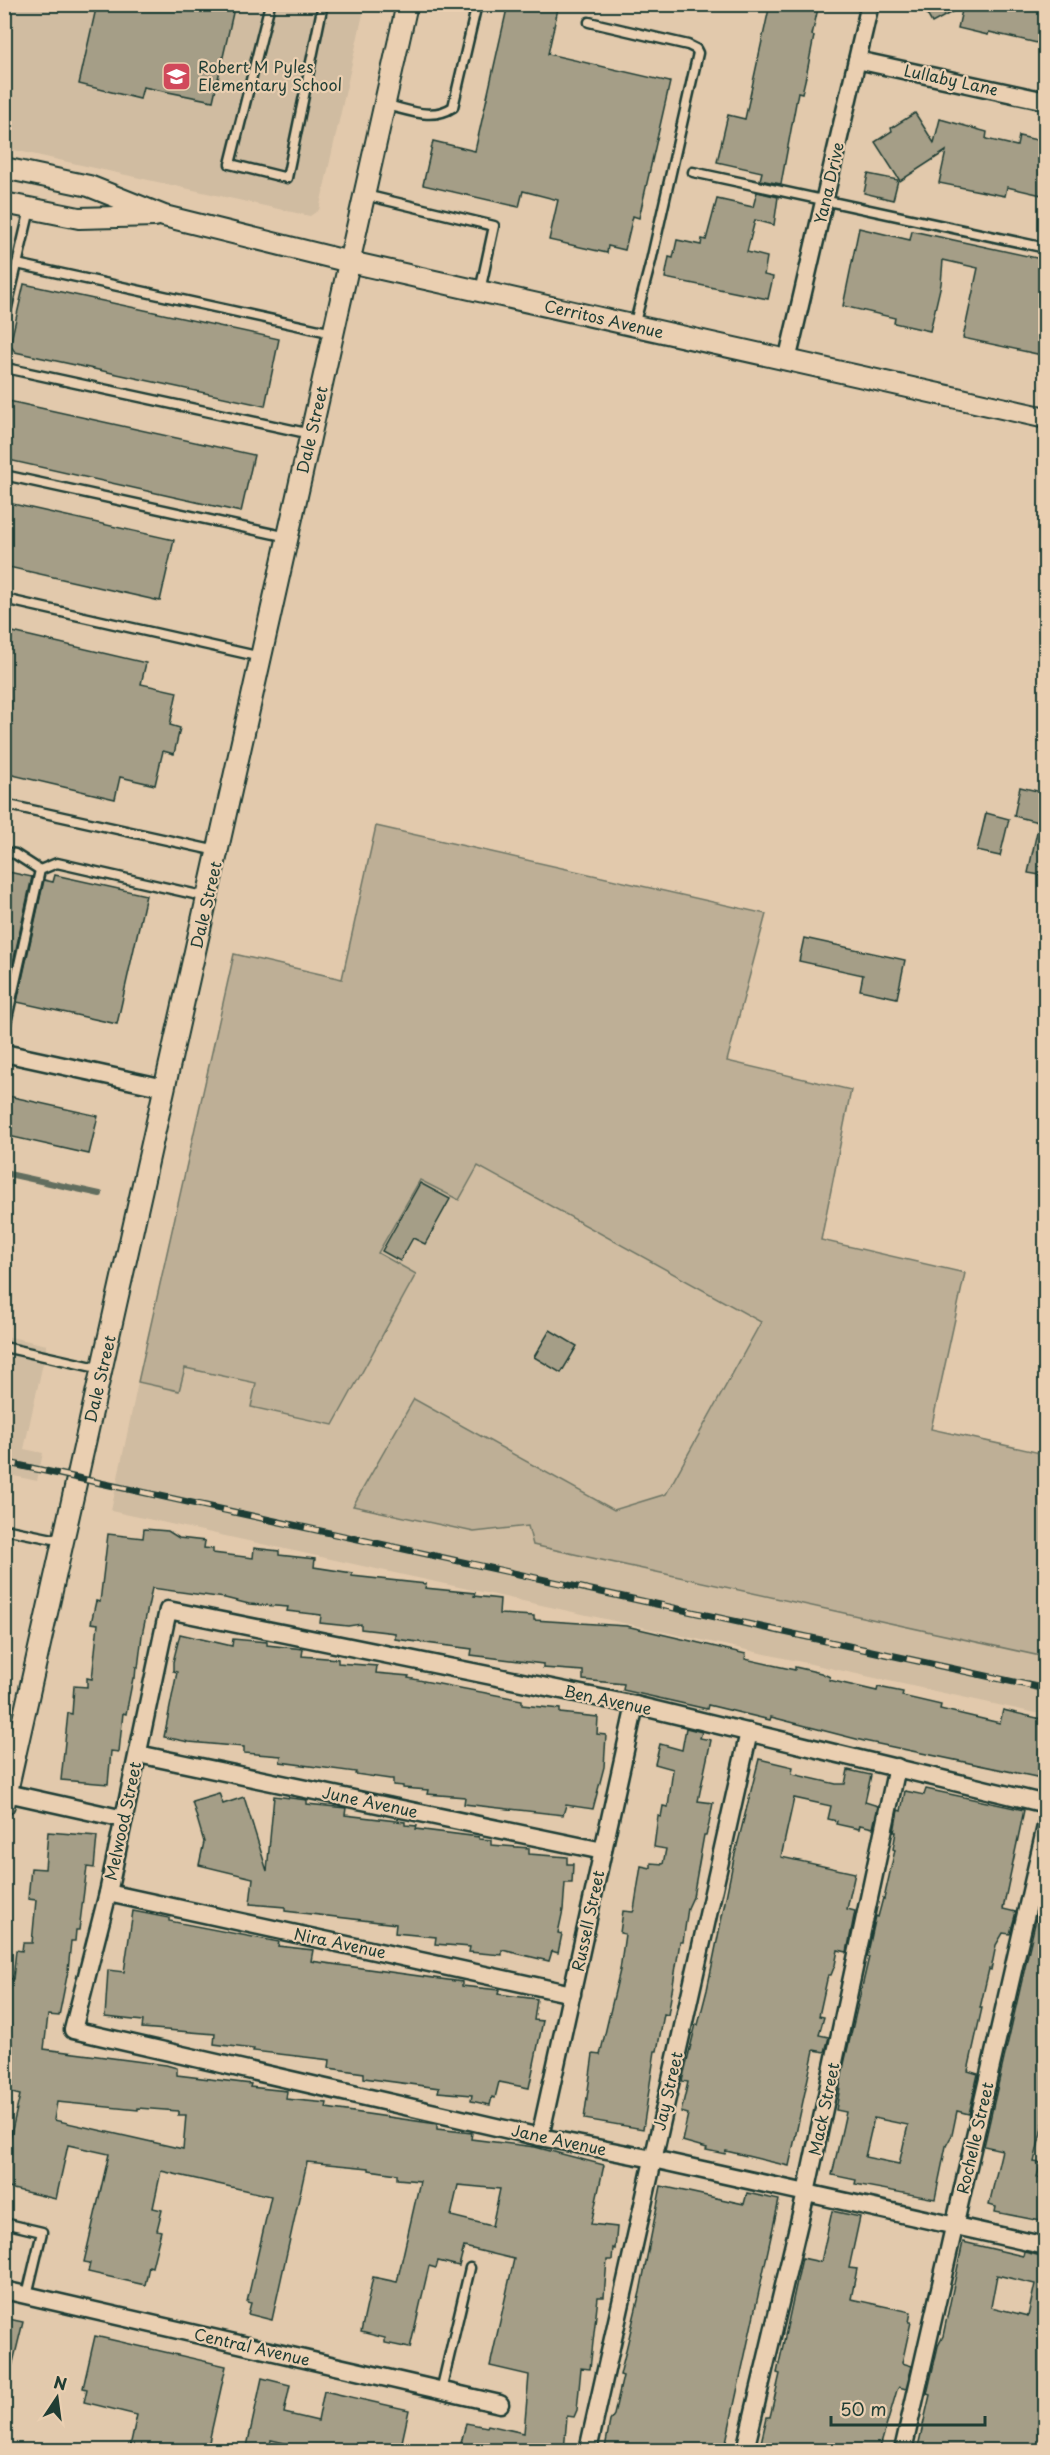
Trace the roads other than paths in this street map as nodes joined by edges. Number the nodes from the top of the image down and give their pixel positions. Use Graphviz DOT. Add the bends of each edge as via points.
graph roads {
  1 [pos="270,4"];
  2 [pos="323,4"];
  3 [pos="407,4"];
  4 [pos="477,4"];
  5 [pos="870,4"];
  6 [pos="589,22"];
  7 [pos="857,60"];
  8 [pos="1046,101"];
  9 [pos="385,105"];
  10 [pos="4,168"];
  11 [pos="693,172"];
  12 [pos="365,195"];
  13 [pos="825,201"];
  14 [pos="4,202"];
  15 [pos="30,208"];
  16 [pos="164,216"];
  17 [pos="1046,248"];
  18 [pos="350,262"];
  19 [pos="17,264"];
  20 [pos="480,291"];
  21 [pos="4,320"];
  22 [pos="633,326"];
  23 [pos="334,333"];
  24 [pos="787,361"];
  25 [pos="4,364"];
  26 [pos="1046,418"];
  27 [pos="311,434"];
  28 [pos="4,475"];
  29 [pos="288,537"];
  30 [pos="4,599"];
  31 [pos="261,657"];
  32 [pos="4,804"];
  33 [pos="4,852"];
  34 [pos="218,852"];
  35 [pos="40,870"];
  36 [pos="208,897"];
  37 [pos="4,1032"];
  38 [pos="4,1053"];
  39 [pos="165,1088"];
  40 [pos="4,1347"];
  41 [pos="102,1369"];
  42 [pos="4,1528"];
  43 [pos="63,1541"];
  44 [pos="168,1610"];
  45 [pos="635,1705"];
  46 [pos="749,1732"];
  47 [pos="11,1748"];
  48 [pos="138,1754"];
  49 [pos="897,1767"];
  50 [pos="6,1799"];
  51 [pos="1046,1804"];
  52 [pos="124,1819"];
  53 [pos="1046,1826"];
  54 [pos="603,1851"];
  55 [pos="1040,1878"];
  56 [pos="108,1893"];
  57 [pos="572,1994"];
  58 [pos="73,2030"];
  59 [pos="540,2137"];
  60 [pos="652,2159"];
  61 [pos="806,2193"];
  62 [pos="4,2223"];
  63 [pos="955,2227"];
  64 [pos="1046,2246"];
  65 [pos="470,2268"];
  66 [pos="4,2290"];
  67 [pos="27,2295"];
  68 [pos="441,2391"];
  69 [pos="500,2404"];
  70 [pos="588,2451"];
  71 [pos="746,2451"];
  72 [pos="903,2451"];
  1 -- 2 [label="lane" via="230,164 287,178"];
  3 -- 9 [label="street, Dale Street"];
  4 -- 9 [label="lane" via="453,107 443,114 429,115"];
  5 -- 7 [label="street, Yana Drive"];
  6 -- 22 [label="lane" via="688,45 698,53"];
  7 -- 8 [label="street, Lullaby Lane"];
  7 -- 13 [label="street, Yana Drive"];
  9 -- 12 [label="street, Dale Street"];
  10 -- 16 [label="street, Cerritos Avenue" via="89,186"];
  11 -- 13 [label="lane"];
  12 -- 18 [label="street, Dale Street"];
  12 -- 20 [label="lane" via="494,226"];
  13 -- 17 [label="lane"];
  13 -- 24 [label="street, Yana Drive"];
  14 -- 15 [label="street, Cerritos Avenue"];
  15 -- 16 [label="street, Cerritos Avenue" via="79,218"];
  15 -- 19 [label="lane"];
  16 -- 18 [label="street, Cerritos Avenue"];
  18 -- 20 [label="street, Cerritos Avenue"];
  18 -- 23 [label="street, Dale Street"];
  19 -- 21 [label="lane"];
  19 -- 23 [label="lane"];
  20 -- 22 [label="street, Cerritos Avenue"];
  22 -- 24 [label="street, Cerritos Avenue"];
  23 -- 27 [label="street, Dale Street"];
  24 -- 26 [label="street, Cerritos Avenue"];
  25 -- 27 [label="lane" via="6,368"];
  27 -- 29 [label="street, Dale Street"];
  28 -- 29 [label="lane"];
  29 -- 31 [label="street, Dale Street"];
  30 -- 31 [label="lane"];
  31 -- 34 [label="street, Dale Street"];
  32 -- 34 [label="lane"];
  33 -- 35 [label="lane" via="15,854"];
  34 -- 36 [label="street, Dale Street"];
  35 -- 36 [label="lane" via="57,863"];
  35 -- 37 [label="lane"];
  36 -- 39 [label="street, Dale Street"];
  38 -- 39 [label="street"];
  39 -- 41 [label="street, Dale Street"];
  40 -- 41 [label="lane"];
  41 -- 43 [label="street, Dale Street"];
  42 -- 43 [label="lane"];
  43 -- 47 [label="street, Dale Street"];
  44 -- 45 [label="street, Ben Avenue"];
  44 -- 48 [label="street, Melwood Street"];
  45 -- 46 [label="street, Ben Avenue"];
  45 -- 54 [label="street, Russell Street"];
  46 -- 49 [label="street, Ben Avenue"];
  46 -- 60 [label="street, Jay Street"];
  47 -- 50 [label="street, Dale Street"];
  48 -- 52 [label="street, Melwood Street"];
  48 -- 54 [label="street, June Avenue"];
  49 -- 51 [label="street, Ben Avenue"];
  49 -- 61 [label="street, Mack Street"];
  50 -- 52 [label="street"];
  52 -- 56 [label="street, Melwood Street"];
  53 -- 55 [label="street, Rochelle Street"];
  54 -- 57 [label="street, Russell Street"];
  55 -- 63 [label="street, Rochelle Street"];
  56 -- 57 [label="street, Nira Avenue"];
  56 -- 58 [label="street, Melwood Street"];
  57 -- 59 [label="street, Russell Street"];
  58 -- 59 [label="street, Jane Avenue"];
  59 -- 60 [label="street, Jane Avenue"];
  60 -- 61 [label="street, Jane Avenue"];
  60 -- 70 [label="street, Jay Street"];
  61 -- 63 [label="street, Jane Avenue"];
  61 -- 71 [label="street, Mack Street"];
  62 -- 67 [label="lane" via="42,2232"];
  63 -- 64 [label="street, Jane Avenue"];
  63 -- 72 [label="street, Rochelle Street"];
  65 -- 68 [label="lane"];
  66 -- 67 [label="street, Central Avenue"];
  67 -- 68 [label="street, Central Avenue"];
  68 -- 69 [label="street, Central Avenue"];
}
